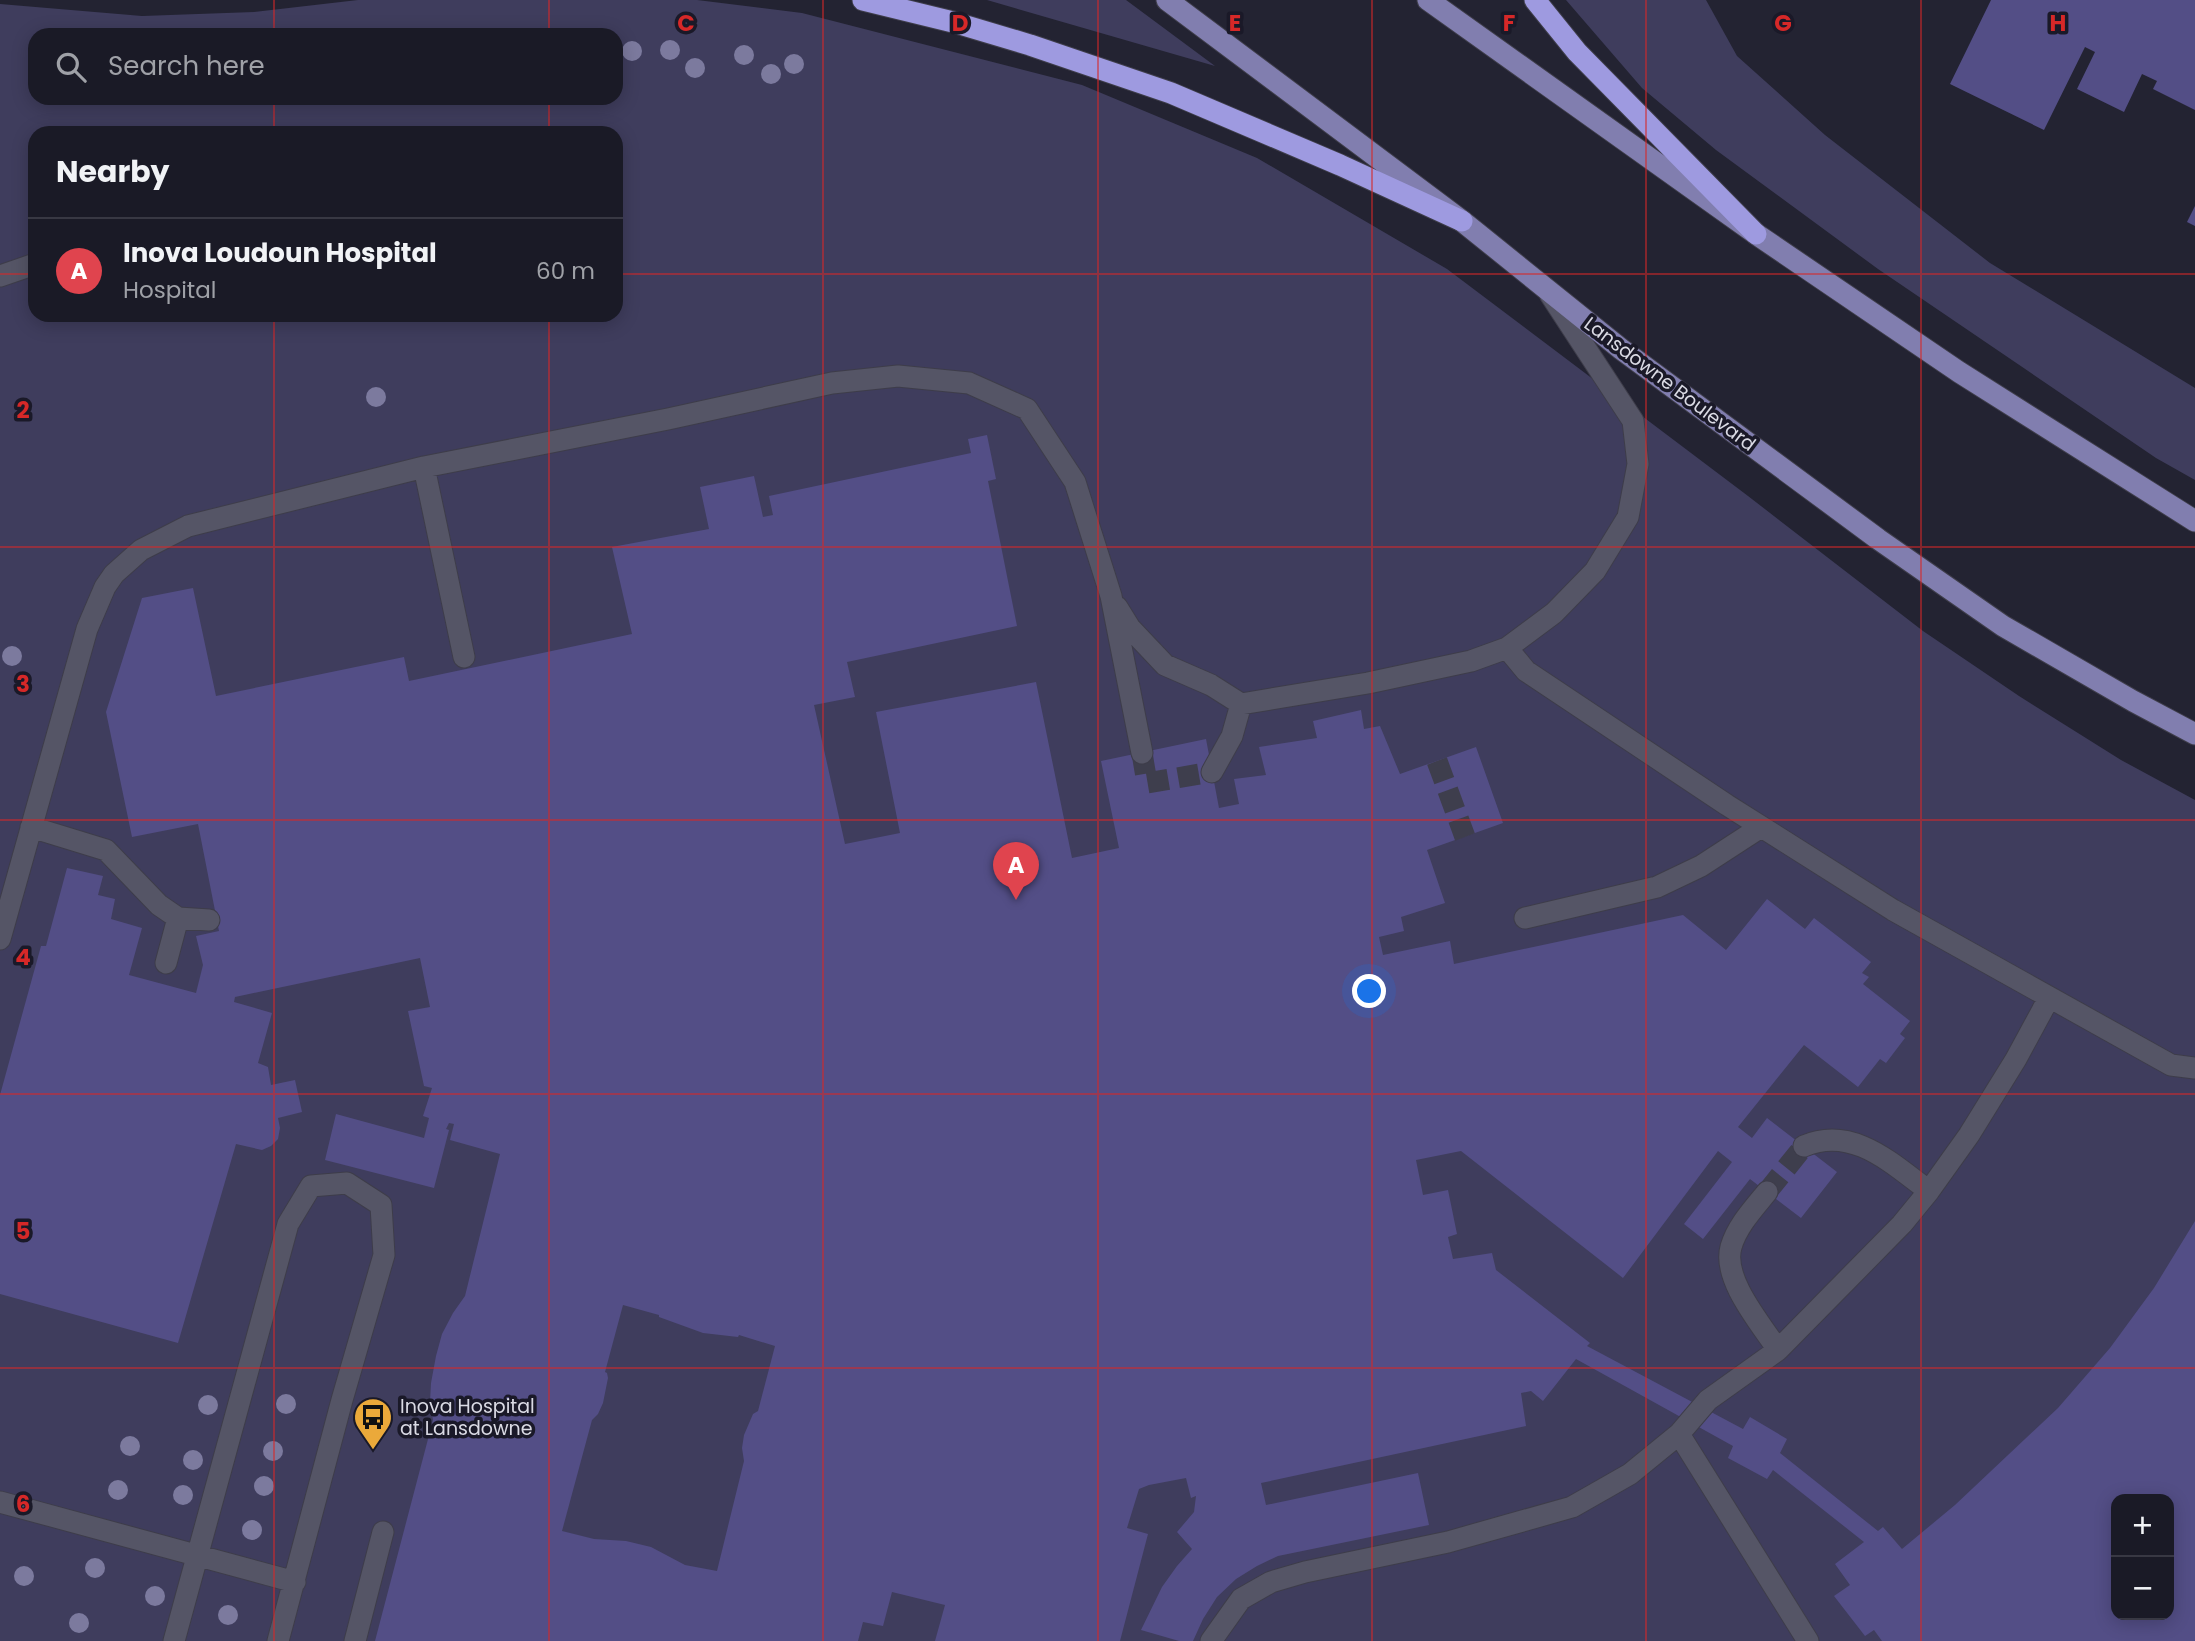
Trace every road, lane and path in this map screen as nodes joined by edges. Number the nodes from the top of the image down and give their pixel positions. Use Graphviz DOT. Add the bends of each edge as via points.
graph roads {
  1 [pos="863,0"];
  2 [pos="1167,0"];
  3 [pos="1428,0"];
  4 [pos="1535,0"];
  5 [pos="1462,221"];
  6 [pos="1756,234"];
  7 [pos="28,266"];
  8 [pos="0,276"];
  9 [pos="1547,289"];
  10 [pos="424,467"];
  11 [pos="2195,521"];
  12 [pos="1111,596"];
  13 [pos="1507,648"];
  14 [pos="464,657"];
  15 [pos="1241,704"];
  16 [pos="2195,734"];
  17 [pos="1142,753"];
  18 [pos="1212,772"];
  19 [pos="31,827"];
  20 [pos="1761,827"];
  21 [pos="178,918"];
  22 [pos="1525,918"];
  23 [pos="209,920"];
  24 [pos="0,939"];
  25 [pos="166,963"];
  26 [pos="2049,998"];
  27 [pos="2195,1068"];
  28 [pos="1804,1146"];
  29 [pos="1929,1191"];
  30 [pos="1767,1192"];
  31 [pos="1778,1350"];
  32 [pos="1679,1434"];
  33 [pos="0,1502"];
  34 [pos="383,1532"];
  35 [pos="199,1556"];
  36 [pos="295,1582"];
  37 [pos="174,1641"];
  38 [pos="278,1641"];
  39 [pos="355,1641"];
  40 [pos="1211,1641"];
  41 [pos="1808,1641"];
  1 -- 5 [label="highway" via="1030,45 1171,93"];
  2 -- 5 [label="main road, Lansdowne Boulevard"];
  3 -- 6 [label="main road"];
  4 -- 6 [label="highway" via="1577,52"];
  5 -- 9 [label="main road, Lansdowne Boulevard"];
  6 -- 11 [label="main road" via="1959,372"];
  7 -- 8 [label="lane"];
  9 -- 13 [label="lane" via="1633,421 1639,464 1628,517 1595,570 1554,613"];
  9 -- 16 [label="main road, Lansdowne Boulevard" via="1654,374 2003,626"];
  10 -- 12 [label="lane" via="832,383 898,376 969,383 1027,409 1075,482"];
  10 -- 14 [label="lane"];
  10 -- 19 [label="lane" via="188,526 141,550 114,573 87,629"];
  12 -- 15 [label="lane" via="1130,628 1165,664"];
  12 -- 17 [label="lane"];
  13 -- 15 [label="lane" via="1471,661 1368,683"];
  13 -- 20 [label="lane" via="1526,671"];
  15 -- 18 [label="lane" via="1232,736"];
  19 -- 21 [label="lane" via="106,850 159,905"];
  19 -- 24 [label="lane"];
  20 -- 22 [label="lane" via="1701,866 1657,887"];
  20 -- 26 [label="lane" via="1893,910"];
  21 -- 23 [label="lane"];
  21 -- 25 [label="lane"];
  26 -- 27 [label="lane" via="2171,1065"];
  26 -- 29 [label="lane" via="1969,1135"];
  28 -- 29 [label="lane" via="1831,1139 1847,1141 1887,1161"];
  29 -- 31 [label="lane"];
  30 -- 31 [label="lane" via="1731,1248 1732,1272"];
  31 -- 32 [label="lane" via="1708,1400"];
  32 -- 40 [label="lane" via="1630,1474 1572,1507 1448,1542 1271,1582 1241,1599"];
  32 -- 41 [label="lane"];
  33 -- 35 [label="lane"];
  34 -- 39 [label="lane"];
  35 -- 36 [label="lane"];
  35 -- 36 [label="lane" via="289,1224 311,1186 347,1183 381,1205 384,1255"];
  35 -- 37 [label="lane"];
  36 -- 38 [label="lane"];
}
